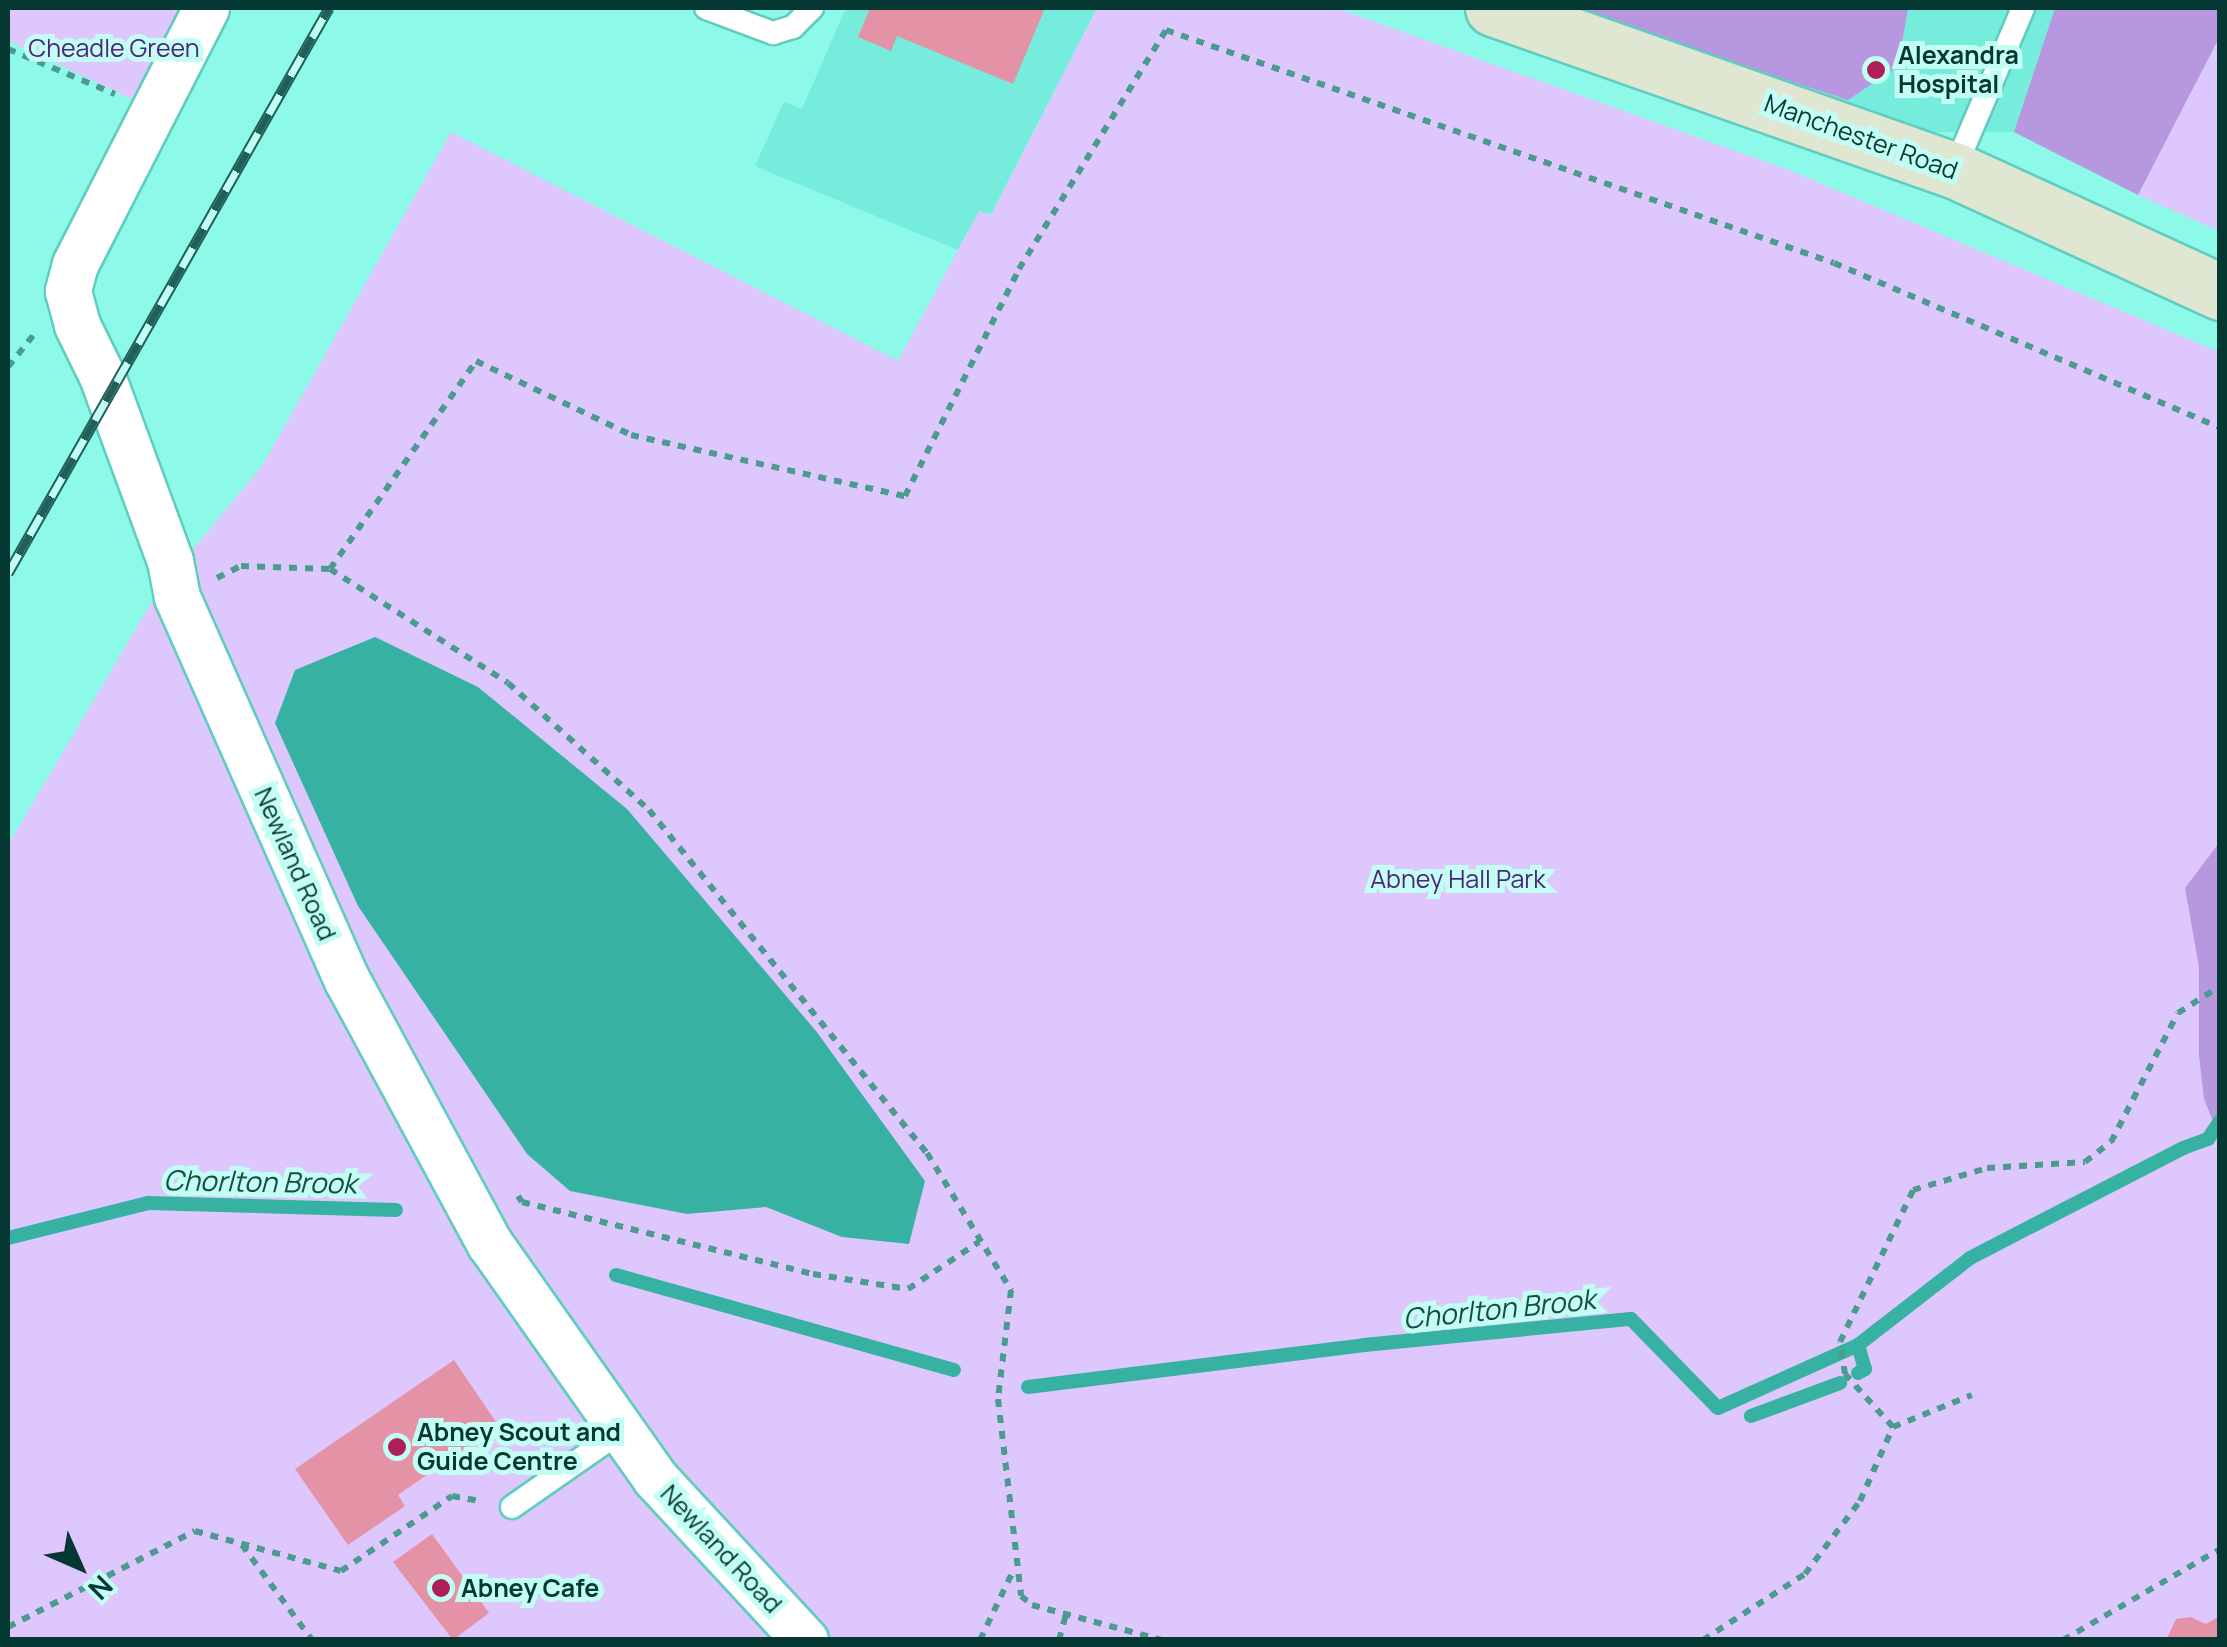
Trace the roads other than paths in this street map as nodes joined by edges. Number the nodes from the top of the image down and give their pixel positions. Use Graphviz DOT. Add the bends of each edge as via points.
graph roads {
  1 [pos="206,8"];
  2 [pos="706,8"];
  3 [pos="812,8"];
  4 [pos="1492,8"];
  5 [pos="2023,8"];
  6 [pos="1954,170"];
  7 [pos="2220,292"];
  8 [pos="621,1431"];
  9 [pos="512,1507"];
  10 [pos="805,1640"];
  1 -- 8 [label="street, Newland Road" via="86,236 68,291 77,325 102,376 177,597 347,980 490,1244"];
  2 -- 3 [label="lane" via="773,33 794,27"];
  4 -- 6 [label="main road, Manchester Road"];
  5 -- 6 [label="lane"];
  6 -- 7 [label="main road, Manchester Road"];
  8 -- 9 [label="lane"];
  8 -- 10 [label="street, Newland Road" via="655,1478"];
}
